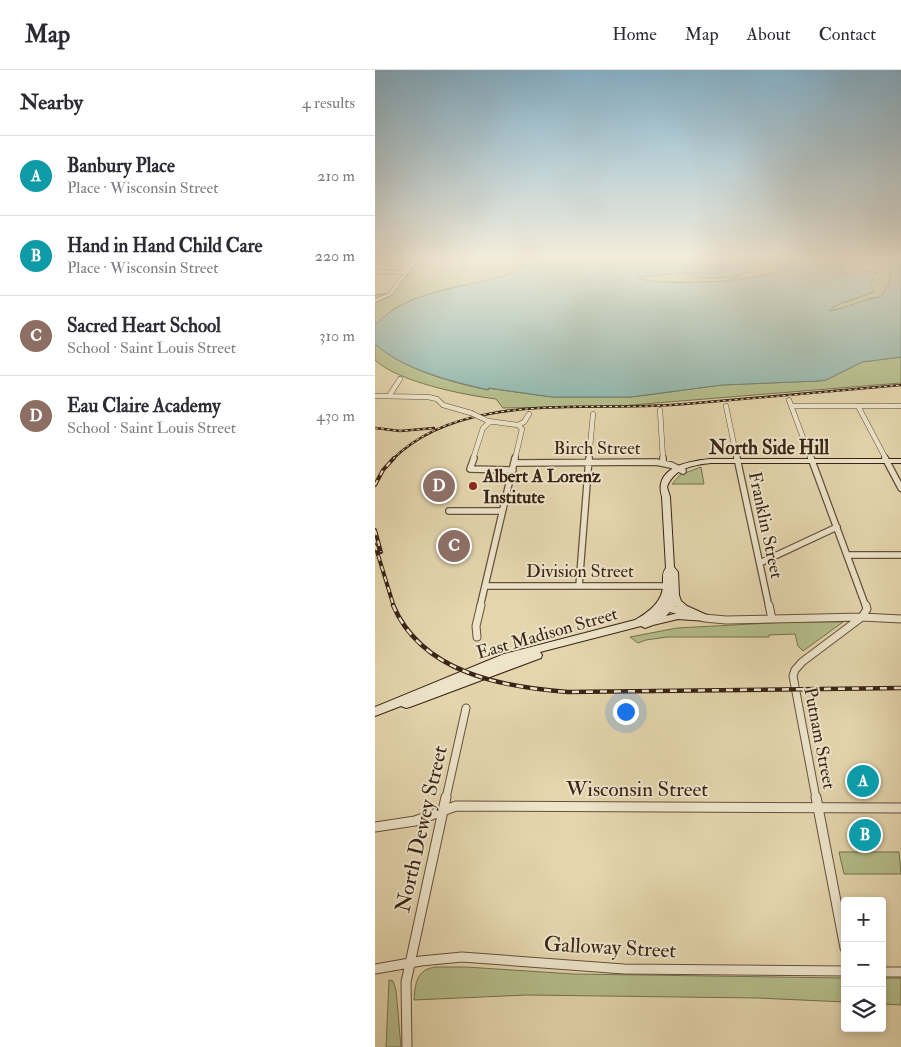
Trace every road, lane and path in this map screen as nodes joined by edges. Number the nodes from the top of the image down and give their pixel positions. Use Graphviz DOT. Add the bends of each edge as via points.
graph roads {
  1 [pos="399,379"];
  2 [pos="375,396"];
  3 [pos="389,396"];
  4 [pos="789,400"];
  5 [pos="726,406"];
  6 [pos="793,406"];
  7 [pos="858,406"];
  8 [pos="901,406"];
  9 [pos="660,410"];
  10 [pos="529,414"];
  11 [pos="593,414"];
  12 [pos="488,421"];
  13 [pos="518,426"];
  14 [pos="887,461"];
  15 [pos="901,461"];
  16 [pos="738,462"];
  17 [pos="813,462"];
  18 [pos="589,463"];
  19 [pos="663,463"];
  20 [pos="513,466"];
  21 [pos="681,470"];
  22 [pos="901,488"];
  23 [pos="449,511"];
  24 [pos="502,511"];
  25 [pos="837,527"];
  26 [pos="901,555"];
  27 [pos="847,556"];
  28 [pos="760,563"];
  29 [pos="485,586"];
  30 [pos="579,586"];
  31 [pos="672,589"];
  32 [pos="665,607"];
  33 [pos="862,617"];
  34 [pos="706,618"];
  35 [pos="901,619"];
  36 [pos="772,620"];
  37 [pos="643,626"];
  38 [pos="477,637"];
  39 [pos="465,708"];
  40 [pos="375,713"];
  41 [pos="817,807"];
  42 [pos="901,808"];
  43 [pos="443,811"];
  44 [pos="375,827"];
  45 [pos="844,942"];
  46 [pos="409,963"];
  47 [pos="375,969"];
  48 [pos="841,971"];
  49 [pos="886,972"];
  50 [pos="901,972"];
  51 [pos="407,1047"];
  1 -- 3 [label="street"];
  2 -- 3 [label="street"];
  3 -- 12 [label="street, bridge" via="437,399 443,405"];
  4 -- 6 [label="street"];
  5 -- 16 [label="street, Franklin Street"];
  6 -- 7 [label="street"];
  6 -- 17 [label="street"];
  7 -- 8 [label="street"];
  7 -- 14 [label="street"];
  9 -- 19 [label="street"];
  10 -- 13 [label="street"];
  11 -- 18 [label="street"];
  12 -- 13 [label="street"];
  12 -- 20 [label="street, Birch Street" via="470,469"];
  13 -- 20 [label="street" via="522,429"];
  14 -- 15 [label="main road"];
  14 -- 17 [label="main road"];
  14 -- 22 [label="street"];
  16 -- 17 [label="main road"];
  16 -- 21 [label="main road"];
  16 -- 28 [label="street, Franklin Street"];
  17 -- 25 [label="street"];
  18 -- 19 [label="street, Birch Street"];
  18 -- 20 [label="street, Birch Street"];
  18 -- 30 [label="street"];
  19 -- 21 [label="street, Birch Street"];
  20 -- 24 [label="street"];
  21 -- 31 [label="main road" via="671,482 666,497 670,568 667,572"];
  23 -- 24 [label="street"];
  24 -- 29 [label="street"];
  25 -- 27 [label="street"];
  25 -- 28 [label="street"];
  26 -- 27 [label="street"];
  27 -- 33 [label="street" via="867,609"];
  28 -- 36 [label="street, Franklin Street"];
  29 -- 30 [label="street, Division Street"];
  29 -- 38 [label="street" via="476,626"];
  30 -- 31 [label="street, Division Street"];
  31 -- 32 [label="main road"];
  31 -- 34 [label="main road" via="678,605"];
  32 -- 34 [label="street"];
  32 -- 37 [label="main road, East Madison Street"];
  32 -- 40 [label="main road, East Madison Street" via="639,623 509,657"];
  33 -- 35 [label="street"];
  33 -- 36 [label="street"];
  33 -- 41 [label="street, Putnam Street" via="801,662 793,676"];
  34 -- 36 [label="street"];
  34 -- 37 [label="main road" via="672,617"];
  37 -- 40 [label="main road, East Madison Street" via="529,657 435,695"];
  39 -- 43 [label="street, North Dewey Street"];
  41 -- 42 [label="street, Wisconsin Street"];
  41 -- 43 [label="street, Wisconsin Street" via="455,806"];
  41 -- 45 [label="street, Putnam Street"];
  43 -- 44 [label="street, Wisconsin Street" via="415,821"];
  43 -- 46 [label="street, North Dewey Street"];
  46 -- 47 [label="street, Galloway Street"];
  46 -- 48 [label="street, Galloway Street" via="462,957 624,969"];
  46 -- 51 [label="street, North Dewey Street" via="405,982"];
  49 -- 50 [label="street"];
}
